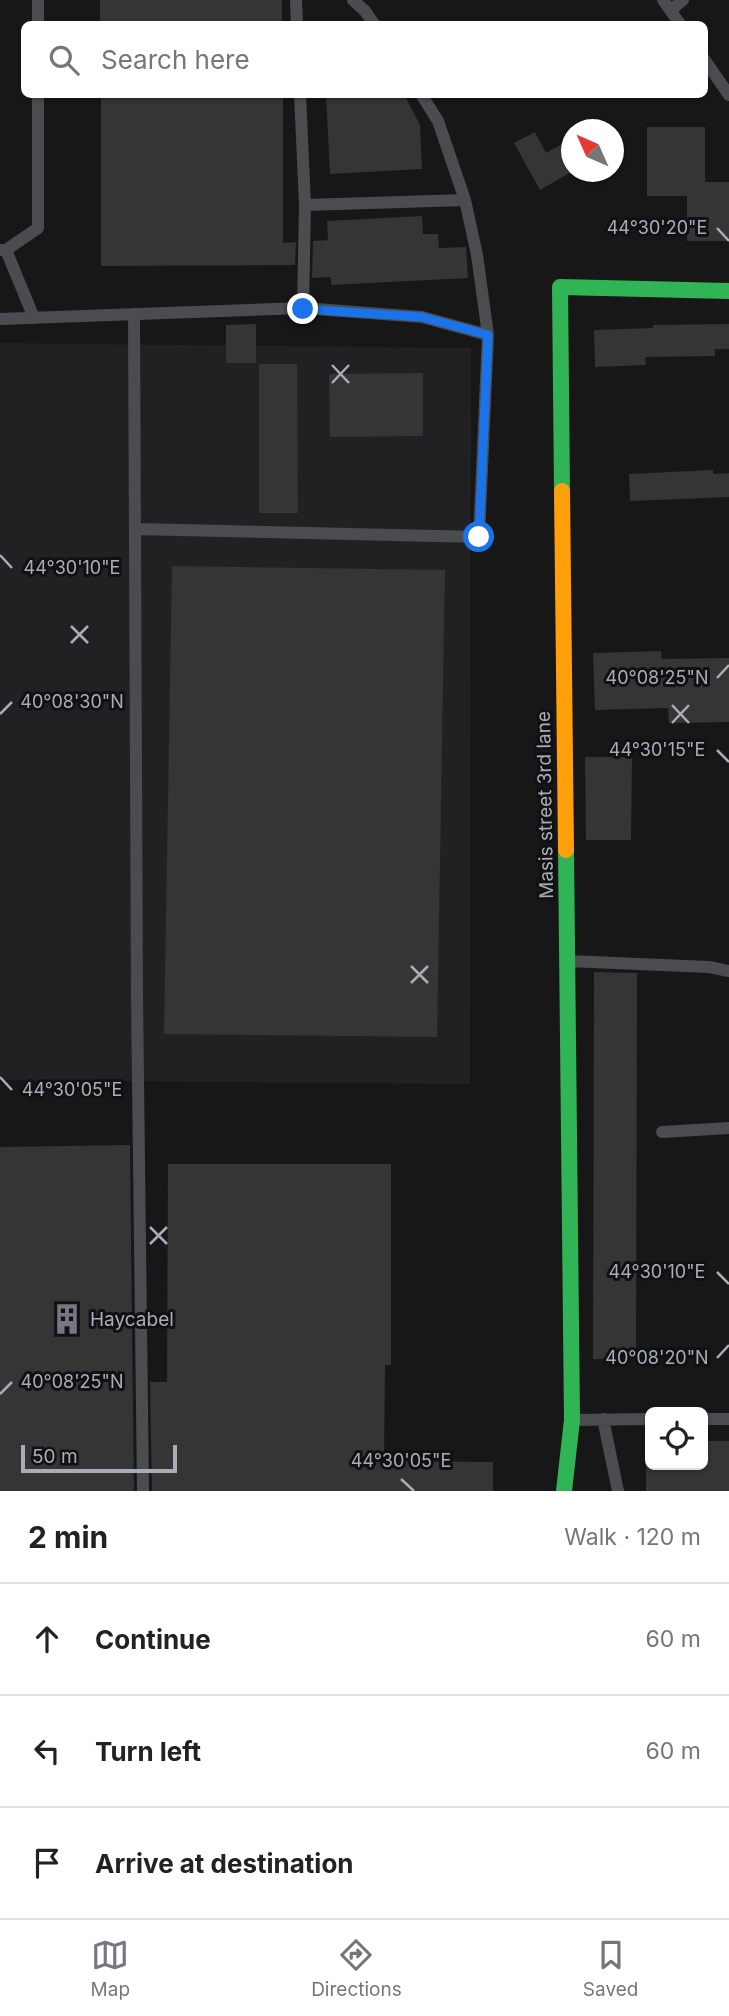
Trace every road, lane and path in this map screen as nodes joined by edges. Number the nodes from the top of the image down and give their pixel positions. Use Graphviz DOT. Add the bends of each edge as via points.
graph roads {
  1 [pos="38,0"];
  2 [pos="296,0"];
  3 [pos="353,0"];
  4 [pos="683,0"];
  5 [pos="667,5"];
  6 [pos="38,21"];
  7 [pos="297,21"];
  8 [pos="372,21"];
  9 [pos="678,21"];
  10 [pos="708,63"];
  11 [pos="729,94"];
  12 [pos="38,98"];
  13 [pos="300,98"];
  14 [pos="424,98"];
  15 [pos="465,200"];
  16 [pos="305,205"];
  17 [pos="3,250"];
  18 [pos="729,291"];
  19 [pos="303,309"];
  20 [pos="134,314"];
  21 [pos="34,318"];
  22 [pos="0,319"];
  23 [pos="488,335"];
  24 [pos="135,529"];
  25 [pos="567,961"];
  26 [pos="729,971"];
  27 [pos="729,1128"];
  28 [pos="662,1132"];
  29 [pos="603,1419"];
  30 [pos="645,1419"];
  31 [pos="708,1419"];
  32 [pos="729,1419"];
  33 [pos="572,1420"];
  34 [pos="144,1491"];
  35 [pos="564,1491"];
  36 [pos="618,1491"];
  1 -- 6 [label="lane"];
  2 -- 7 [label="lane"];
  3 -- 8 [label="lane"];
  4 -- 5 [label="lane"];
  5 -- 9 [label="lane"];
  10 -- 11 [label="lane"];
  12 -- 17 [label="lane" via="38,228"];
  13 -- 16 [label="lane"];
  14 -- 15 [label="lane" via="438,121"];
  15 -- 16 [label="lane"];
  15 -- 23 [label="lane"];
  16 -- 19 [label="lane"];
  17 -- 21 [label="lane"];
  18 -- 25 [label="street, Masis street 3rd lane" via="560,287"];
  19 -- 20 [label="lane"];
  19 -- 23 [label="lane" via="422,317"];
  20 -- 21 [label="lane"];
  20 -- 24 [label="lane"];
  21 -- 22 [label="lane"];
  23 -- 24 [label="lane" via="479,537"];
  24 -- 34 [label="lane"];
  25 -- 26 [label="lane"];
  25 -- 33 [label="street, Masis street 3rd lane"];
  27 -- 28 [label="lane"];
  29 -- 30 [label="lane"];
  29 -- 33 [label="lane"];
  29 -- 36 [label="lane"];
  31 -- 32 [label="lane"];
  33 -- 35 [label="street, Masis street 3rd lane"];
}
